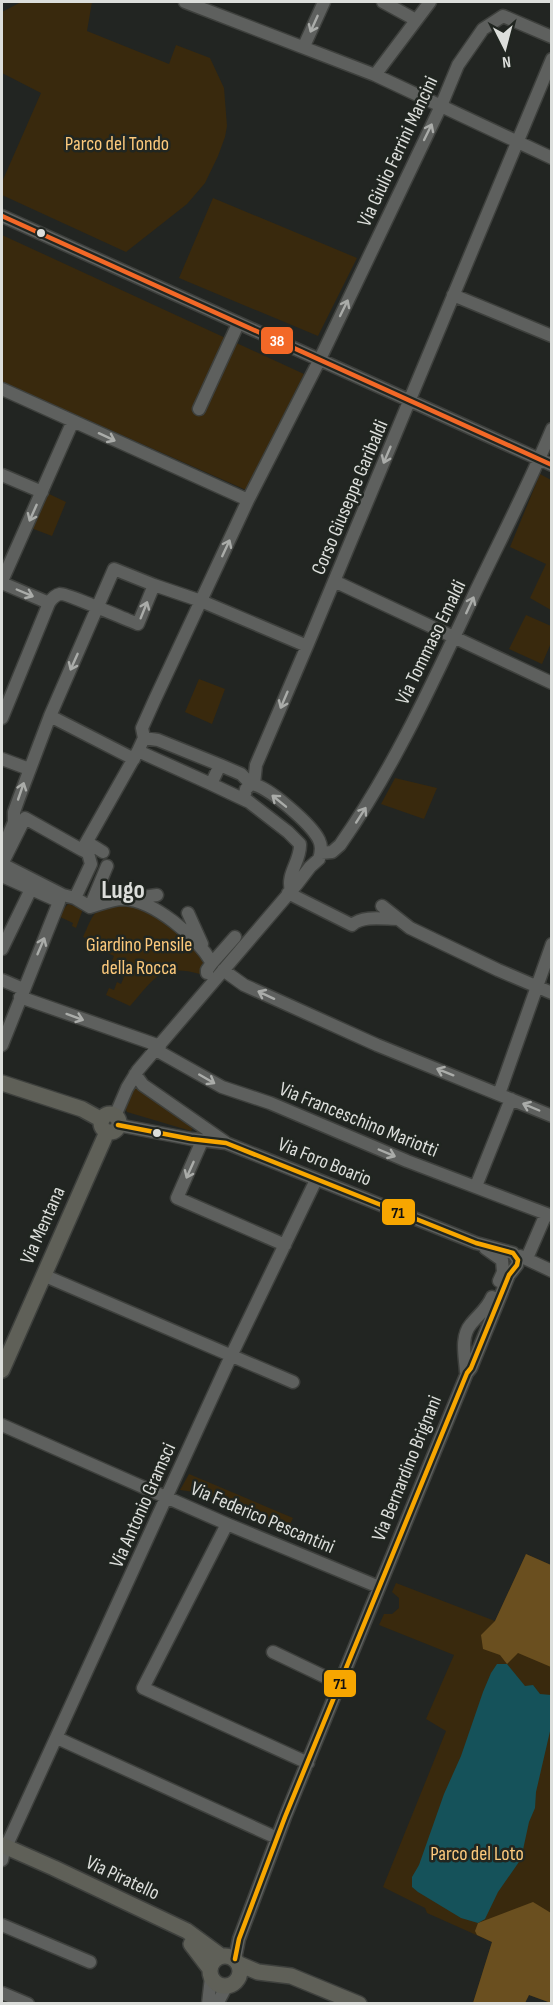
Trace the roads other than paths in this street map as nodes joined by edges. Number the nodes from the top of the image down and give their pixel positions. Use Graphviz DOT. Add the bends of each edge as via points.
graph roads {
  1 [pos="185,2"];
  2 [pos="324,2"];
  3 [pos="384,2"];
  4 [pos="425,3"];
  5 [pos="416,20"];
  6 [pos="552,37"];
  7 [pos="304,46"];
  8 [pos="552,59"];
  9 [pos="375,75"];
  10 [pos="441,106"];
  11 [pos="516,142"];
  12 [pos="552,158"];
  13 [pos="2,216"];
  14 [pos="453,295"];
  15 [pos="238,324"];
  16 [pos="552,336"];
  17 [pos="319,361"];
  18 [pos="2,389"];
  19 [pos="410,401"];
  20 [pos="199,409"];
  21 [pos="73,421"];
  22 [pos="552,429"];
  23 [pos="539,460"];
  24 [pos="552,465"];
  25 [pos="2,475"];
  26 [pos="42,492"];
  27 [pos="248,500"];
  28 [pos="334,581"];
  29 [pos="2,582"];
  30 [pos="154,585"];
  31 [pos="201,601"];
  32 [pos="49,603"];
  33 [pos="98,608"];
  34 [pos="454,638"];
  35 [pos="307,646"];
  36 [pos="552,683"];
  37 [pos="50,716"];
  38 [pos="2,718"];
  39 [pos="143,733"];
  40 [pos="136,755"];
  41 [pos="2,759"];
  42 [pos="220,765"];
  43 [pos="29,769"];
  44 [pos="211,784"];
  45 [pos="253,784"];
  46 [pos="247,801"];
  47 [pos="19,815"];
  48 [pos="85,846"];
  49 [pos="2,850"];
  50 [pos="104,852"];
  51 [pos="321,852"];
  52 [pos="107,866"];
  53 [pos="2,876"];
  54 [pos="31,889"];
  55 [pos="289,892"];
  56 [pos="157,896"];
  57 [pos="75,898"];
  58 [pos="125,899"];
  59 [pos="59,902"];
  60 [pos="382,906"];
  61 [pos="90,907"];
  62 [pos="188,913"];
  63 [pos="398,919"];
  64 [pos="235,937"];
  65 [pos="552,944"];
  66 [pos="2,949"];
  67 [pos="205,950"];
  68 [pos="223,970"];
  69 [pos="2,980"];
  70 [pos="537,986"];
  71 [pos="21,993"];
  72 [pos="552,993"];
  73 [pos="2,1045"];
  74 [pos="160,1046"];
  75 [pos="135,1074"];
  76 [pos="2,1083"];
  77 [pos="505,1096"];
  78 [pos="552,1116"];
  79 [pos="110,1123"];
  80 [pos="202,1141"];
  81 [pos="226,1143"];
  82 [pos="316,1180"];
  83 [pos="476,1186"];
  84 [pos="549,1215"];
  85 [pos="285,1245"];
  86 [pos="512,1261"];
  87 [pos="552,1273"];
  88 [pos="43,1275"];
  89 [pos="494,1303"];
  90 [pos="477,1318"];
  91 [pos="488,1327"];
  92 [pos="471,1351"];
  93 [pos="231,1356"];
  94 [pos="2,1370"];
  95 [pos="292,1382"];
  96 [pos="2,1425"];
  97 [pos="168,1498"];
  98 [pos="227,1524"];
  99 [pos="379,1587"];
  100 [pos="273,1652"];
  101 [pos="340,1684"];
  102 [pos="57,1738"];
  103 [pos="308,1763"];
  104 [pos="277,1838"];
  105 [pos="3,1852"];
  106 [pos="2,1926"];
  107 [pos="231,1959"];
  108 [pos="90,1962"];
  109 [pos="210,1973"];
  110 [pos="304,1981"];
  111 [pos="231,1984"];
  112 [pos="2,1993"];
  113 [pos="28,2004"];
  114 [pos="208,2004"];
  115 [pos="217,2004"];
  116 [pos="359,2004"];
  1 -- 7 [label="street"];
  2 -- 7 [label="street, one-way"];
  3 -- 5 [label="street"];
  4 -- 5 [label="street"];
  5 -- 9 [label="street"];
  6 -- 10 [label="street, Via Giulio Ferrini Mancini" via="503,16 483,29 458,65"];
  7 -- 9 [label="street"];
  8 -- 11 [label="street, Corso Giuseppe Garibaldi"];
  9 -- 10 [label="street"];
  10 -- 11 [label="street"];
  17 -- 10 [label="street, Via Giulio Ferrini Mancini, one-way"];
  11 -- 12 [label="street"];
  11 -- 14 [label="street, Corso Giuseppe Garibaldi"];
  13 -- 15 [label="street"];
  14 -- 16 [label="street"];
  14 -- 19 [label="street, Corso Giuseppe Garibaldi"];
  15 -- 17 [label="street"];
  15 -- 20 [label="street"];
  17 -- 19 [label="street"];
  17 -- 27 [label="street, Via Giulio Ferrini Mancini"];
  18 -- 21 [label="street"];
  19 -- 23 [label="street"];
  19 -- 28 [label="street, Corso Giuseppe Garibaldi, one-way"];
  21 -- 26 [label="street"];
  21 -- 27 [label="street, one-way"];
  22 -- 23 [label="street, Via Tommaso Emaldi"];
  23 -- 24 [label="street"];
  34 -- 23 [label="street, Via Tommaso Emaldi, one-way"];
  25 -- 26 [label="street"];
  26 -- 29 [label="street, one-way"];
  31 -- 27 [label="street, Via Giulio Ferrini Mancini, one-way"];
  28 -- 34 [label="street"];
  28 -- 35 [label="street, Corso Giuseppe Garibaldi"];
  29 -- 32 [label="street, one-way"];
  30 -- 31 [label="street"];
  33 -- 30 [label="street, one-way" via="138,624"];
  30 -- 33 [label="street" via="114,569"];
  31 -- 35 [label="street"];
  31 -- 39 [label="street, Via Giulio Ferrini Mancini"];
  32 -- 33 [label="street" via="60,594"];
  32 -- 38 [label="street"];
  33 -- 37 [label="street, one-way"];
  34 -- 36 [label="street"];
  51 -- 34 [label="street, Via Tommaso Emaldi, one-way" via="332,852 340,845 384,779"];
  35 -- 45 [label="street, Corso Giuseppe Garibaldi, one-way" via="256,765"];
  37 -- 40 [label="street" via="117,751"];
  37 -- 43 [label="street"];
  39 -- 40 [label="street, Via Giulio Ferrini Mancini"];
  39 -- 42 [label="street"];
  40 -- 44 [label="street"];
  40 -- 48 [label="street, Via Giulio Ferrini Mancini"];
  41 -- 43 [label="street"];
  42 -- 44 [label="street"];
  42 -- 45 [label="street"];
  47 -- 43 [label="street, one-way"];
  44 -- 46 [label="street"];
  45 -- 46 [label="street, Corso Giuseppe Garibaldi" via="244,794"];
  51 -- 45 [label="street, one-way" via="320,842 299,817"];
  46 -- 55 [label="street" via="300,844"];
  47 -- 48 [label="street"];
  47 -- 49 [label="street"];
  47 -- 57 [label="street" via="2,864"];
  48 -- 50 [label="street"];
  48 -- 57 [label="street" via="91,864"];
  51 -- 55 [label="street"];
  52 -- 61 [label="street"];
  53 -- 54 [label="street"];
  54 -- 59 [label="street"];
  54 -- 66 [label="street"];
  55 -- 63 [label="street" via="352,925 365,919"];
  55 -- 68 [label="street"];
  56 -- 58 [label="street"];
  57 -- 59 [label="street"];
  57 -- 61 [label="street"];
  58 -- 61 [label="street"];
  58 -- 67 [label="street" via="152,908"];
  71 -- 59 [label="street, one-way"];
  60 -- 63 [label="street"];
  62 -- 67 [label="street"];
  63 -- 70 [label="street"];
  64 -- 67 [label="street" via="210,968"];
  65 -- 70 [label="street"];
  68 -- 74 [label="street"];
  77 -- 68 [label="street, one-way" via="335,1026 244,985"];
  69 -- 71 [label="street, Via Franceschino Mariotti"];
  70 -- 72 [label="street"];
  70 -- 77 [label="street"];
  71 -- 73 [label="street"];
  71 -- 74 [label="street, Via Franceschino Mariotti, one-way"];
  74 -- 75 [label="street"];
  74 -- 83 [label="street, Via Franceschino Mariotti, one-way" via="222,1087"];
  75 -- 79 [label="street"];
  75 -- 81 [label="street, Via Foro Boario" via="144,1085"];
  76 -- 79 [label="main road" via="82,1109"];
  78 -- 77 [label="street, one-way"];
  77 -- 83 [label="street"];
  79 -- 80 [label="street, Via Foro Boario"];
  79 -- 88 [label="main road, Via Mentana"];
  80 -- 81 [label="street, Via Foro Boario"];
  80 -- 85 [label="street, one-way" via="177,1198"];
  81 -- 82 [label="street, Via Foro Boario"];
  82 -- 85 [label="street, Via Antonio Gramsci"];
  82 -- 86 [label="street, Via Foro Boario"];
  83 -- 84 [label="street, Via Franceschino Mariotti"];
  84 -- 86 [label="street"];
  85 -- 93 [label="street, Via Antonio Gramsci"];
  86 -- 87 [label="street, Via Foro Boario"];
  86 -- 89 [label="street" via="503,1272"];
  88 -- 93 [label="street"];
  88 -- 94 [label="main road, Via Mentana"];
  89 -- 90 [label="street"];
  89 -- 91 [label="street"];
  90 -- 91 [label="street"];
  90 -- 92 [label="street" via="464,1338"];
  91 -- 92 [label="street"];
  92 -- 99 [label="street, Via Bernardino Brignani" via="466,1373"];
  93 -- 95 [label="street"];
  93 -- 97 [label="street, Via Antonio Gramsci"];
  96 -- 97 [label="street, Via Federico Pescantini"];
  97 -- 98 [label="street, Via Federico Pescantini"];
  97 -- 102 [label="street, Via Antonio Gramsci"];
  98 -- 99 [label="street, Via Federico Pescantini"];
  98 -- 103 [label="street" via="144,1688"];
  99 -- 101 [label="street, Via Bernardino Brignani"];
  100 -- 101 [label="street"];
  101 -- 103 [label="street, Via Bernardino Brignani"];
  102 -- 104 [label="street"];
  102 -- 105 [label="street, Via Antonio Gramsci"];
  103 -- 104 [label="street, Via Bernardino Brignani"];
  104 -- 107 [label="street, Via Bernardino Brignani"];
  105 -- 107 [label="main road, Via Piratello" via="54,1868 187,1931"];
  105 -- 109 [label="main road, Via Piratello" via="182,1936 193,1945"];
  106 -- 108 [label="street"];
  107 -- 109 [label="main road" via="213,1961"];
  107 -- 110 [label="main road, Via Piratello" via="249,1969"];
  107 -- 111 [label="main road" via="241,1973"];
  109 -- 111 [label="main road, Via Piratello" via="217,1984"];
  109 -- 114 [label="street"];
  110 -- 111 [label="main road, Via Piratello" via="274,1976"];
  110 -- 116 [label="main road, Via Piratello"];
  111 -- 115 [label="street"];
  112 -- 113 [label="street"];
}
